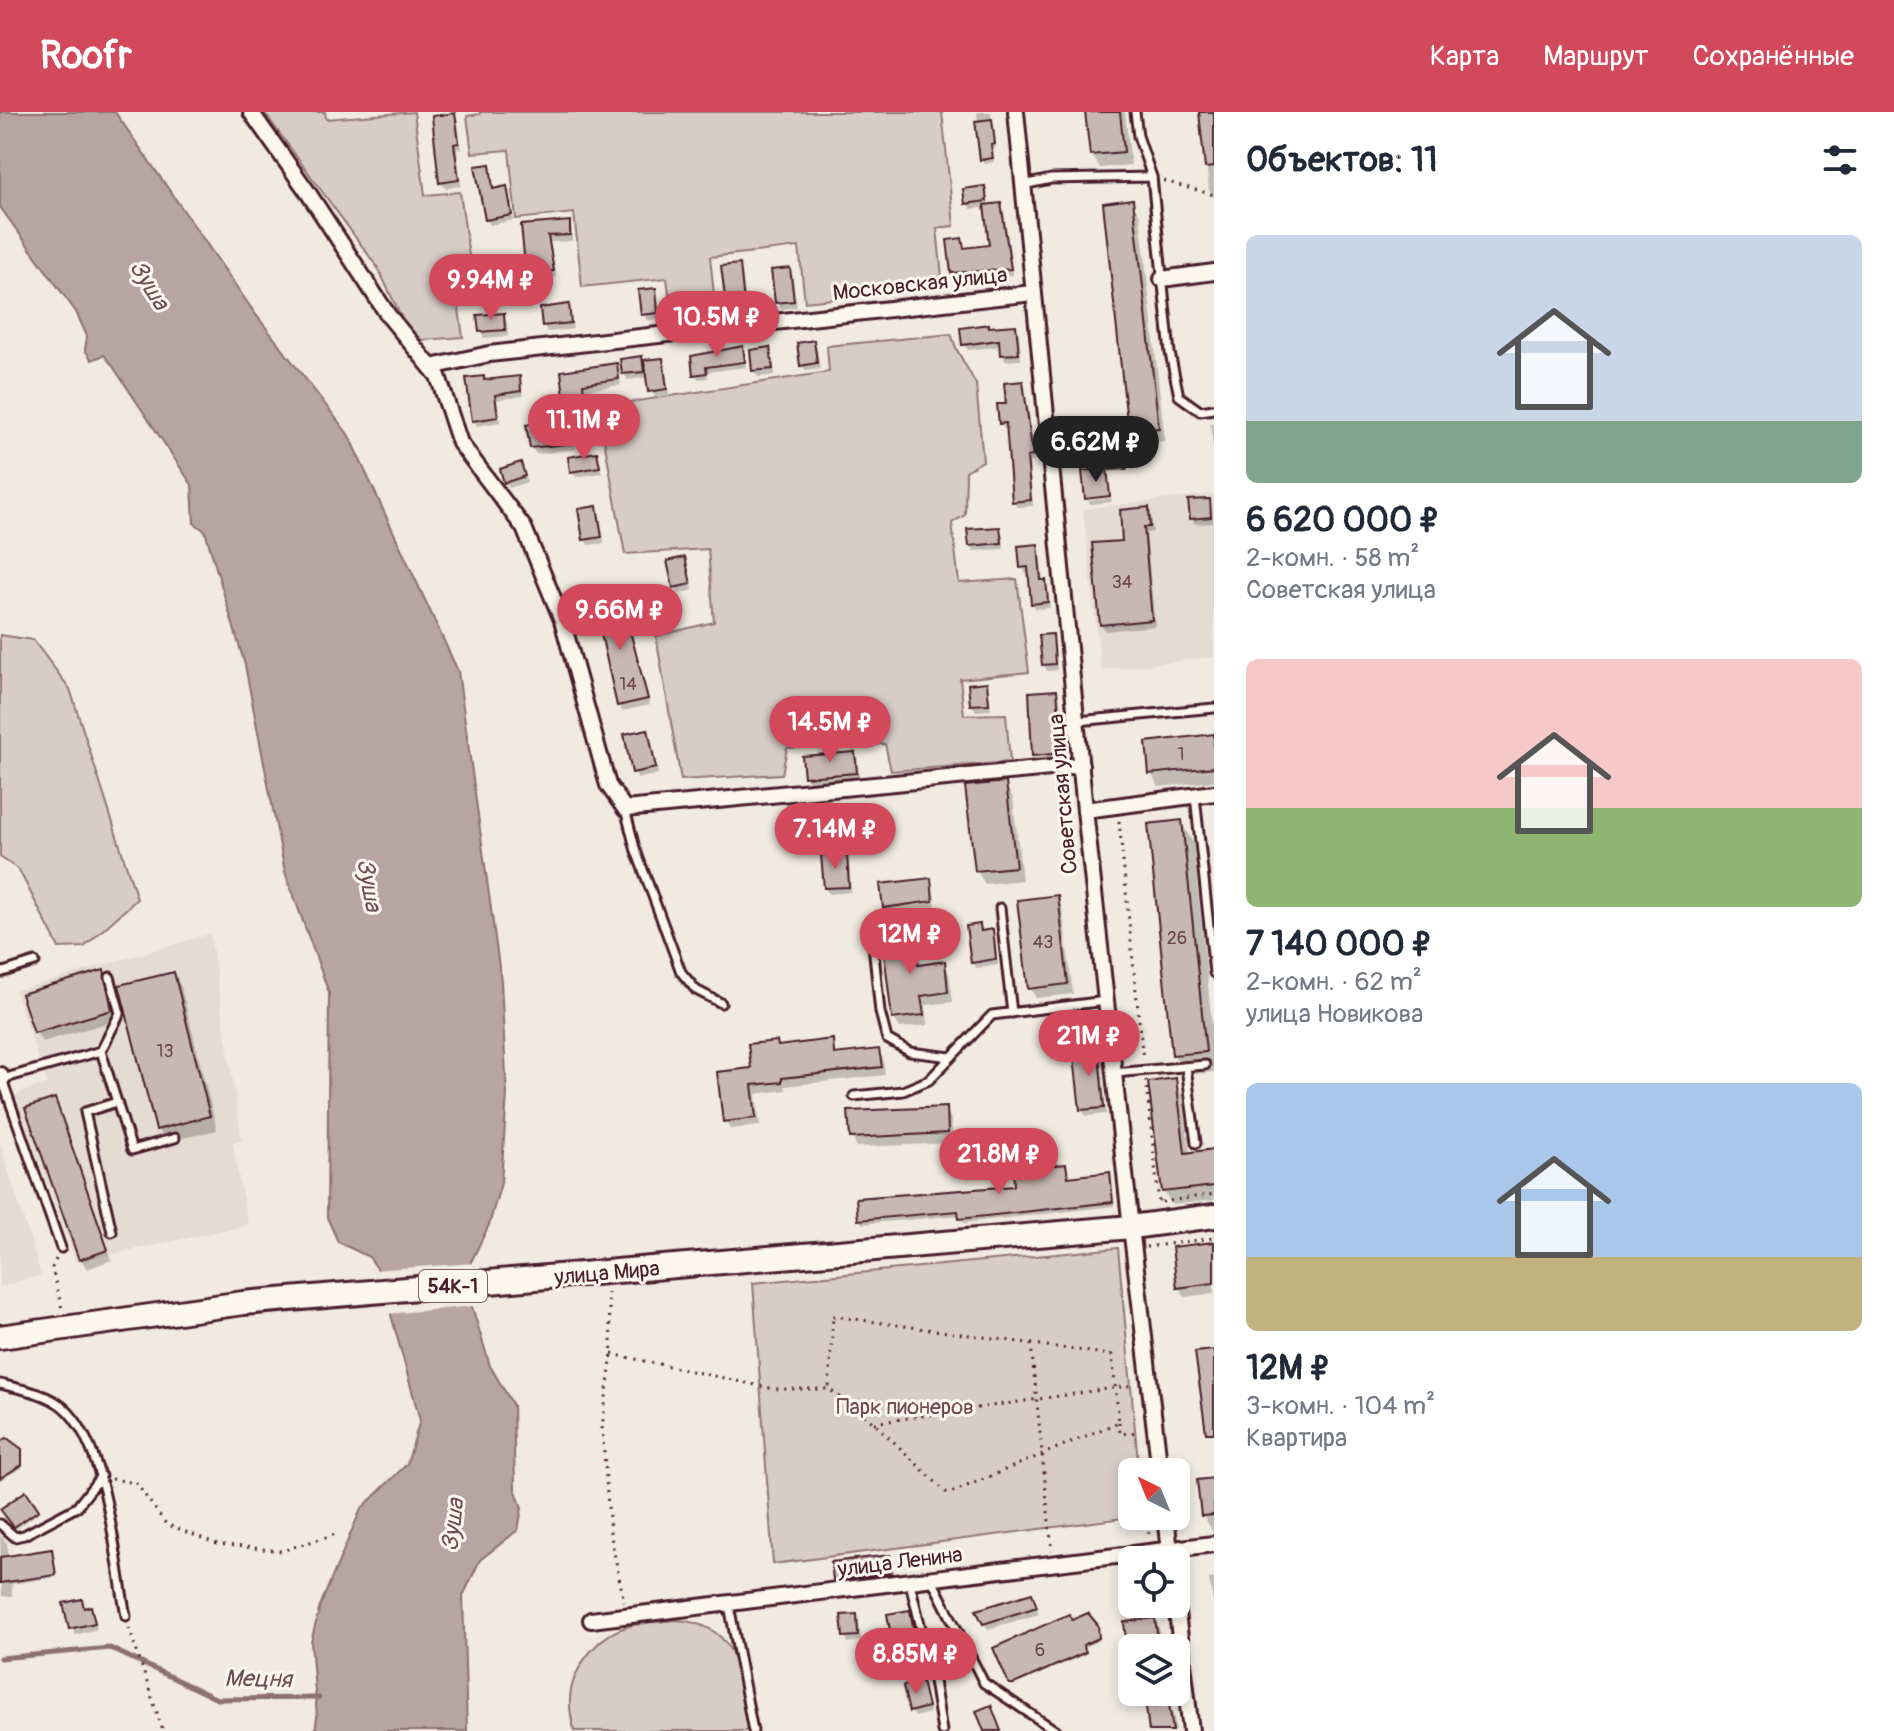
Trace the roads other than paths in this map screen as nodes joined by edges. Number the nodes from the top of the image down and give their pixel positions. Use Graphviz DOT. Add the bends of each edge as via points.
graph roads {
  1 [pos="251,112"];
  2 [pos="1016,112"];
  3 [pos="1135,112"];
  4 [pos="1152,177"];
  5 [pos="1022,185"];
  6 [pos="1214,272"];
  7 [pos="1162,279"];
  8 [pos="1033,293"];
  9 [pos="431,367"];
  10 [pos="1214,409"];
  11 [pos="1214,708"];
  12 [pos="1078,721"];
  13 [pos="1081,765"];
  14 [pos="1214,793"];
  15 [pos="1195,796"];
  16 [pos="625,809"];
  17 [pos="1085,810"];
  18 [pos="1000,908"];
  19 [pos="938,918"];
  20 [pos="35,962"];
  21 [pos="0,973"];
  22 [pos="1214,973"];
  23 [pos="110,977"];
  24 [pos="1106,1001"];
  25 [pos="721,1003"];
  26 [pos="1012,1013"];
  27 [pos="101,1051"];
  28 [pos="951,1057"];
  29 [pos="1205,1065"];
  30 [pos="1186,1067"];
  31 [pos="1114,1073"];
  32 [pos="1,1077"];
  33 [pos="854,1096"];
  34 [pos="117,1102"];
  35 [pos="175,1138"];
  36 [pos="1196,1143"];
  37 [pos="1214,1216"];
  38 [pos="1131,1227"];
  39 [pos="112,1232"];
  40 [pos="61,1248"];
  41 [pos="0,1337"];
  42 [pos="0,1384"];
  43 [pos="1158,1458"];
  44 [pos="101,1476"];
  45 [pos="0,1524"];
  46 [pos="1214,1544"];
  47 [pos="1190,1550"];
  48 [pos="1118,1556"];
  49 [pos="932,1580"];
  50 [pos="910,1583"];
  51 [pos="729,1605"];
  52 [pos="126,1616"];
  53 [pos="1178,1618"];
  54 [pos="591,1620"];
  55 [pos="753,1731"];
  56 [pos="942,1731"];
  57 [pos="1056,1731"];
  58 [pos="1191,1731"];
  1 -- 9 [label="street" via="388,315"];
  2 -- 5 [label="street, Советская улица"];
  3 -- 4 [label="lane"];
  4 -- 5 [label="lane" via="1051,179"];
  4 -- 7 [label="lane"];
  5 -- 8 [label="street, Советская улица"];
  6 -- 7 [label="street"];
  7 -- 10 [label="lane" via="1179,396 1200,411"];
  8 -- 9 [label="street, Московская улица" via="489,354"];
  8 -- 12 [label="street, Советская улица"];
  9 -- 16 [label="street" via="460,443 524,528 538,558 562,620 608,785"];
  11 -- 12 [label="lane"];
  12 -- 13 [label="street, Советская улица"];
  13 -- 16 [label="street"];
  13 -- 17 [label="street, Советская улица"];
  14 -- 15 [label="street"];
  15 -- 17 [label="street"];
  15 -- 22 [label="lane"];
  16 -- 25 [label="lane" via="681,972 696,990"];
  17 -- 24 [label="street, Советская улица"];
  18 -- 26 [label="lane"];
  19 -- 28 [label="lane" via="871,925 887,1039 910,1052"];
  20 -- 21 [label="lane"];
  23 -- 27 [label="lane" via="120,1013"];
  24 -- 26 [label="lane"];
  24 -- 31 [label="street, Советская улица"];
  26 -- 28 [label="lane" via="992,1015"];
  27 -- 32 [label="lane"];
  27 -- 34 [label="lane"];
  28 -- 33 [label="lane" via="929,1080 903,1091"];
  29 -- 30 [label="lane"];
  30 -- 31 [label="lane"];
  30 -- 36 [label="lane"];
  31 -- 38 [label="street, Советская улица"];
  32 -- 40 [label="lane"];
  34 -- 35 [label="lane" via="132,1150"];
  34 -- 39 [label="lane" via="85,1112"];
  37 -- 38 [label="main road, улица Мира / 54К-1"];
  38 -- 41 [label="main road, улица Мира / 54К-1" via="243,1303"];
  38 -- 43 [label="street, Советская улица"];
  42 -- 44 [label="lane" via="60,1404 84,1433"];
  44 -- 45 [label="lane" via="77,1507 24,1535 15,1537"];
  44 -- 52 [label="lane"];
  46 -- 47 [label="street, улица Ленина"];
  48 -- 49 [label="street, улица Ленина"];
  49 -- 50 [label="street, улица Ленина"];
  49 -- 57 [label="lane" via="984,1683"];
  50 -- 51 [label="street, улица Ленина"];
  50 -- 56 [label="lane"];
  51 -- 54 [label="street, улица Ленина"];
  51 -- 55 [label="lane"];
  53 -- 58 [label="street"];
}
